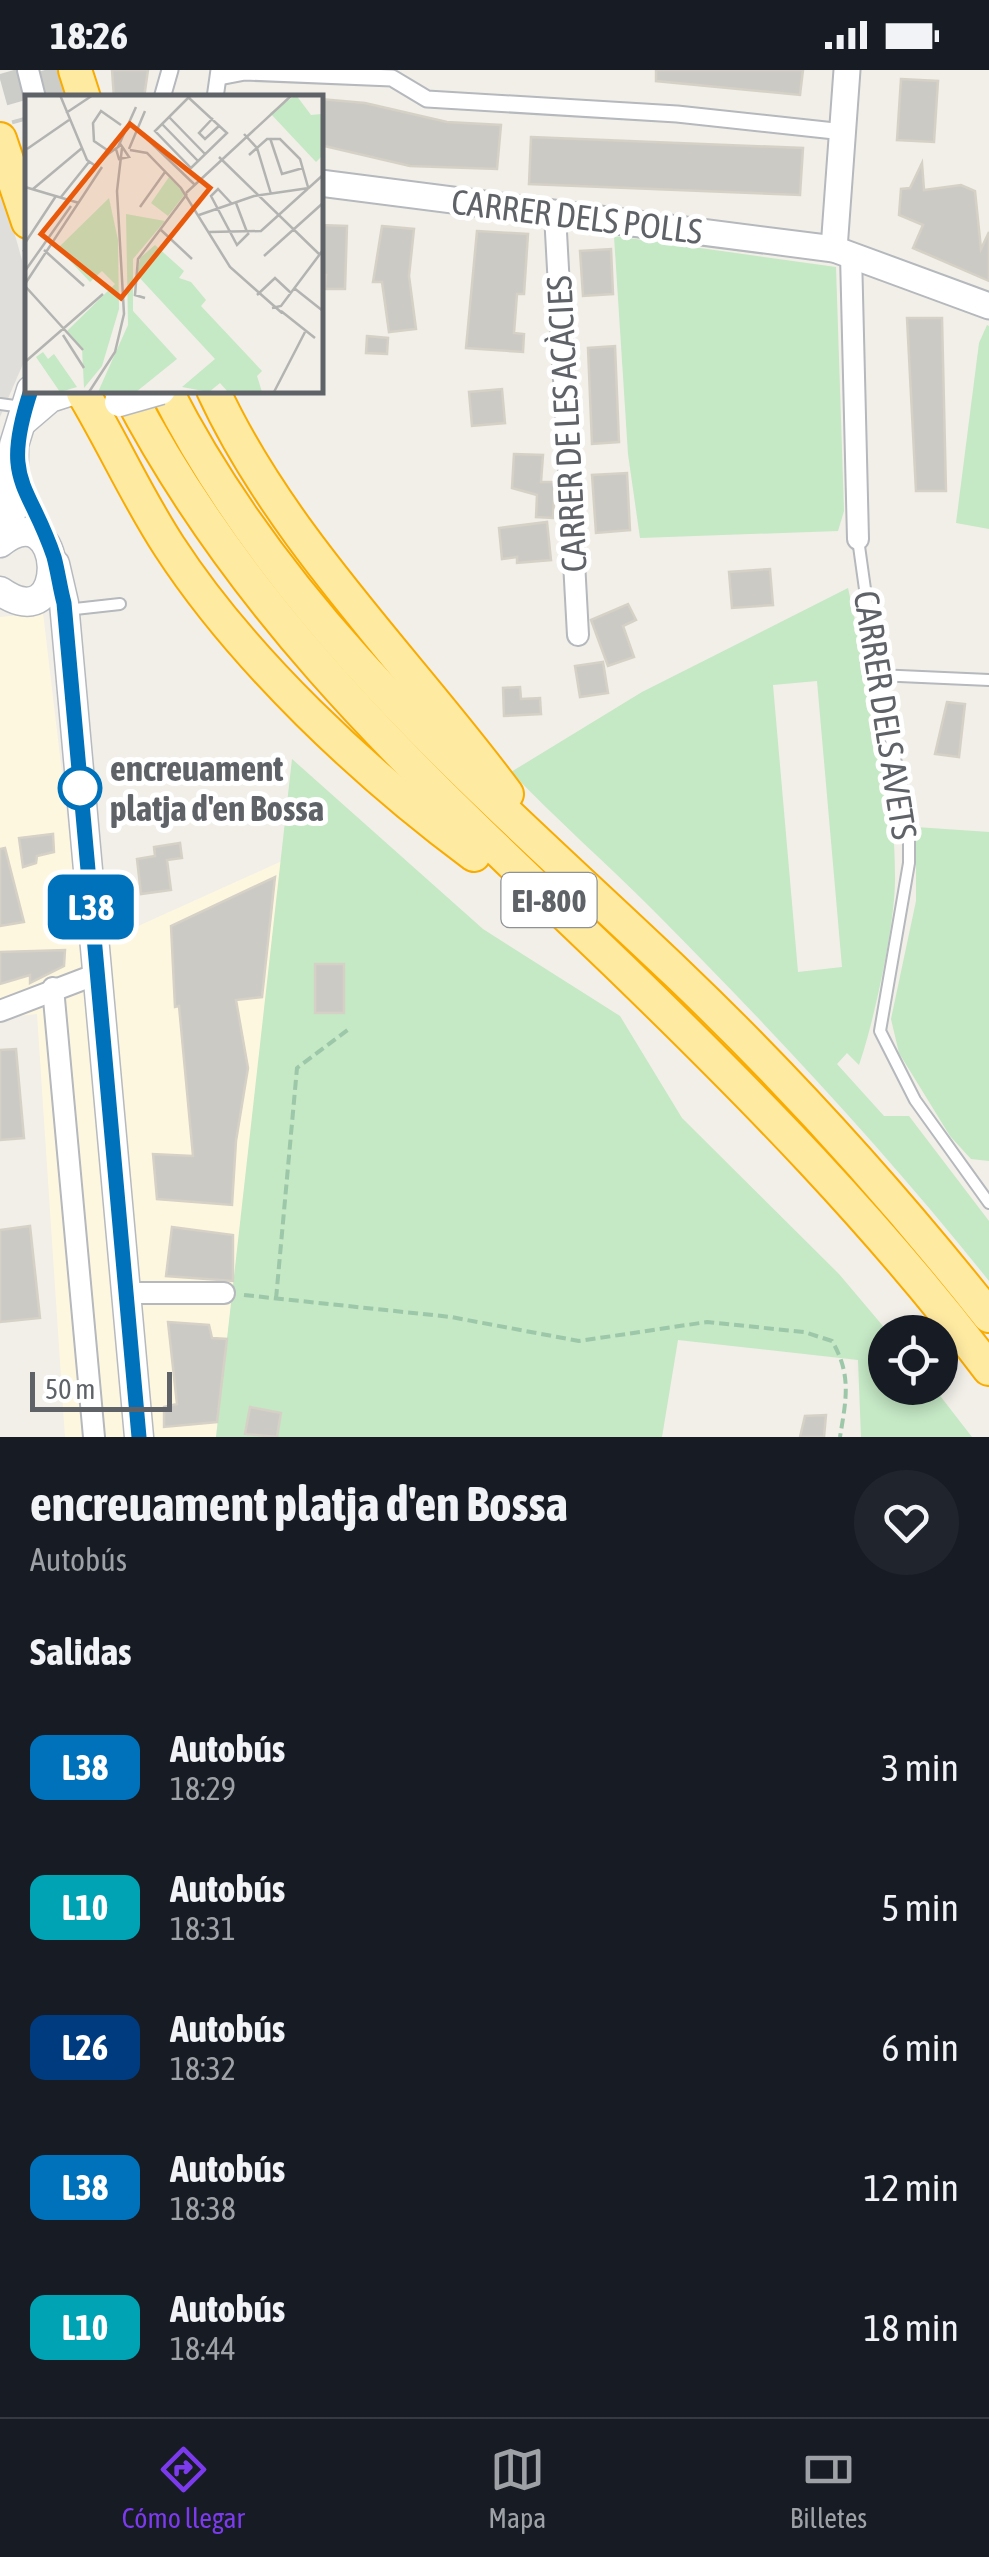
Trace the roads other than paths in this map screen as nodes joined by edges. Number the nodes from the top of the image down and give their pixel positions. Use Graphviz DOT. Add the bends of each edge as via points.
graph roads {
  1 [pos="28,70"];
  2 [pos="75,70"];
  3 [pos="170,70"];
  4 [pos="847,70"];
  5 [pos="219,74"];
  6 [pos="35,95"];
  7 [pos="83,95"];
  8 [pos="163,95"];
  9 [pos="844,132"];
  10 [pos="0,139"];
  11 [pos="322,183"];
  12 [pos="554,214"];
  13 [pos="25,237"];
  14 [pos="842,252"];
  15 [pos="989,306"];
  16 [pos="76,392"];
  17 [pos="80,392"];
  18 [pos="88,392"];
  19 [pos="158,392"];
  20 [pos="164,392"];
  21 [pos="214,392"];
  22 [pos="123,396"];
  23 [pos="18,407"];
  24 [pos="14,484"];
  25 [pos="858,539"];
  26 [pos="2,541"];
  27 [pos="52,557"];
  28 [pos="11,598"];
  29 [pos="120,604"];
  30 [pos="66,621"];
  31 [pos="578,635"];
  32 [pos="878,675"];
  33 [pos="989,680"];
  34 [pos="554,858"];
  35 [pos="571,921"];
  36 [pos="97,974"];
  37 [pos="53,988"];
  38 [pos="0,1011"];
  39 [pos="989,1202"];
  40 [pos="126,1293"];
  41 [pos="224,1293"];
  42 [pos="989,1316"];
  43 [pos="989,1369"];
  44 [pos="94,1437"];
  45 [pos="139,1437"];
  1 -- 6 [label="street"];
  2 -- 7 [label="highway"];
  3 -- 8 [label="street"];
  4 -- 9 [label="street"];
  5 -- 9 [label="street" via="392,78 427,99"];
  9 -- 14 [label="street"];
  10 -- 13 [label="highway"];
  11 -- 12 [label="street, CARRER DELS POLLS"];
  12 -- 14 [label="street, CARRER DELS POLLS"];
  12 -- 31 [label="street, CARRER DE LES ACÀCIES"];
  14 -- 15 [label="street, CARRER DELS POLLS"];
  14 -- 25 [label="street, CARRER DELS AVETS"];
  16 -- 23 [label="main road"];
  17 -- 35 [label="highway" via="169,547 267,667 416,808"];
  18 -- 22 [label="main road"];
  19 -- 22 [label="main road, bridge" via="137,400"];
  20 -- 34 [label="highway, EI-800" via="234,508 336,640"];
  21 -- 34 [label="highway" via="291,520"];
  22 -- 35 [label="highway, EI-800" via="209,528 310,659 404,762"];
  23 -- 24 [label="main road"];
  24 -- 26 [label="main road"];
  24 -- 27 [label="main road"];
  25 -- 32 [label="lane, CARRER DELS AVETS"];
  26 -- 27 [label="main road" via="25,534"];
  27 -- 28 [label="main road" via="48,586"];
  27 -- 30 [label="main road"];
  28 -- 30 [label="main road" via="48,608"];
  29 -- 30 [label="lane"];
  30 -- 36 [label="main road"];
  32 -- 33 [label="lane"];
  32 -- 39 [label="lane, CARRER DELS AVETS" via="909,836 880,1031 916,1100"];
  34 -- 42 [label="highway, EI-800" via="763,1058 880,1182"];
  35 -- 43 [label="highway, EI-800" via="856,1205"];
  36 -- 37 [label="street"];
  36 -- 40 [label="main road"];
  37 -- 38 [label="street"];
  37 -- 44 [label="street"];
  40 -- 41 [label="street"];
  40 -- 45 [label="main road"];
}
